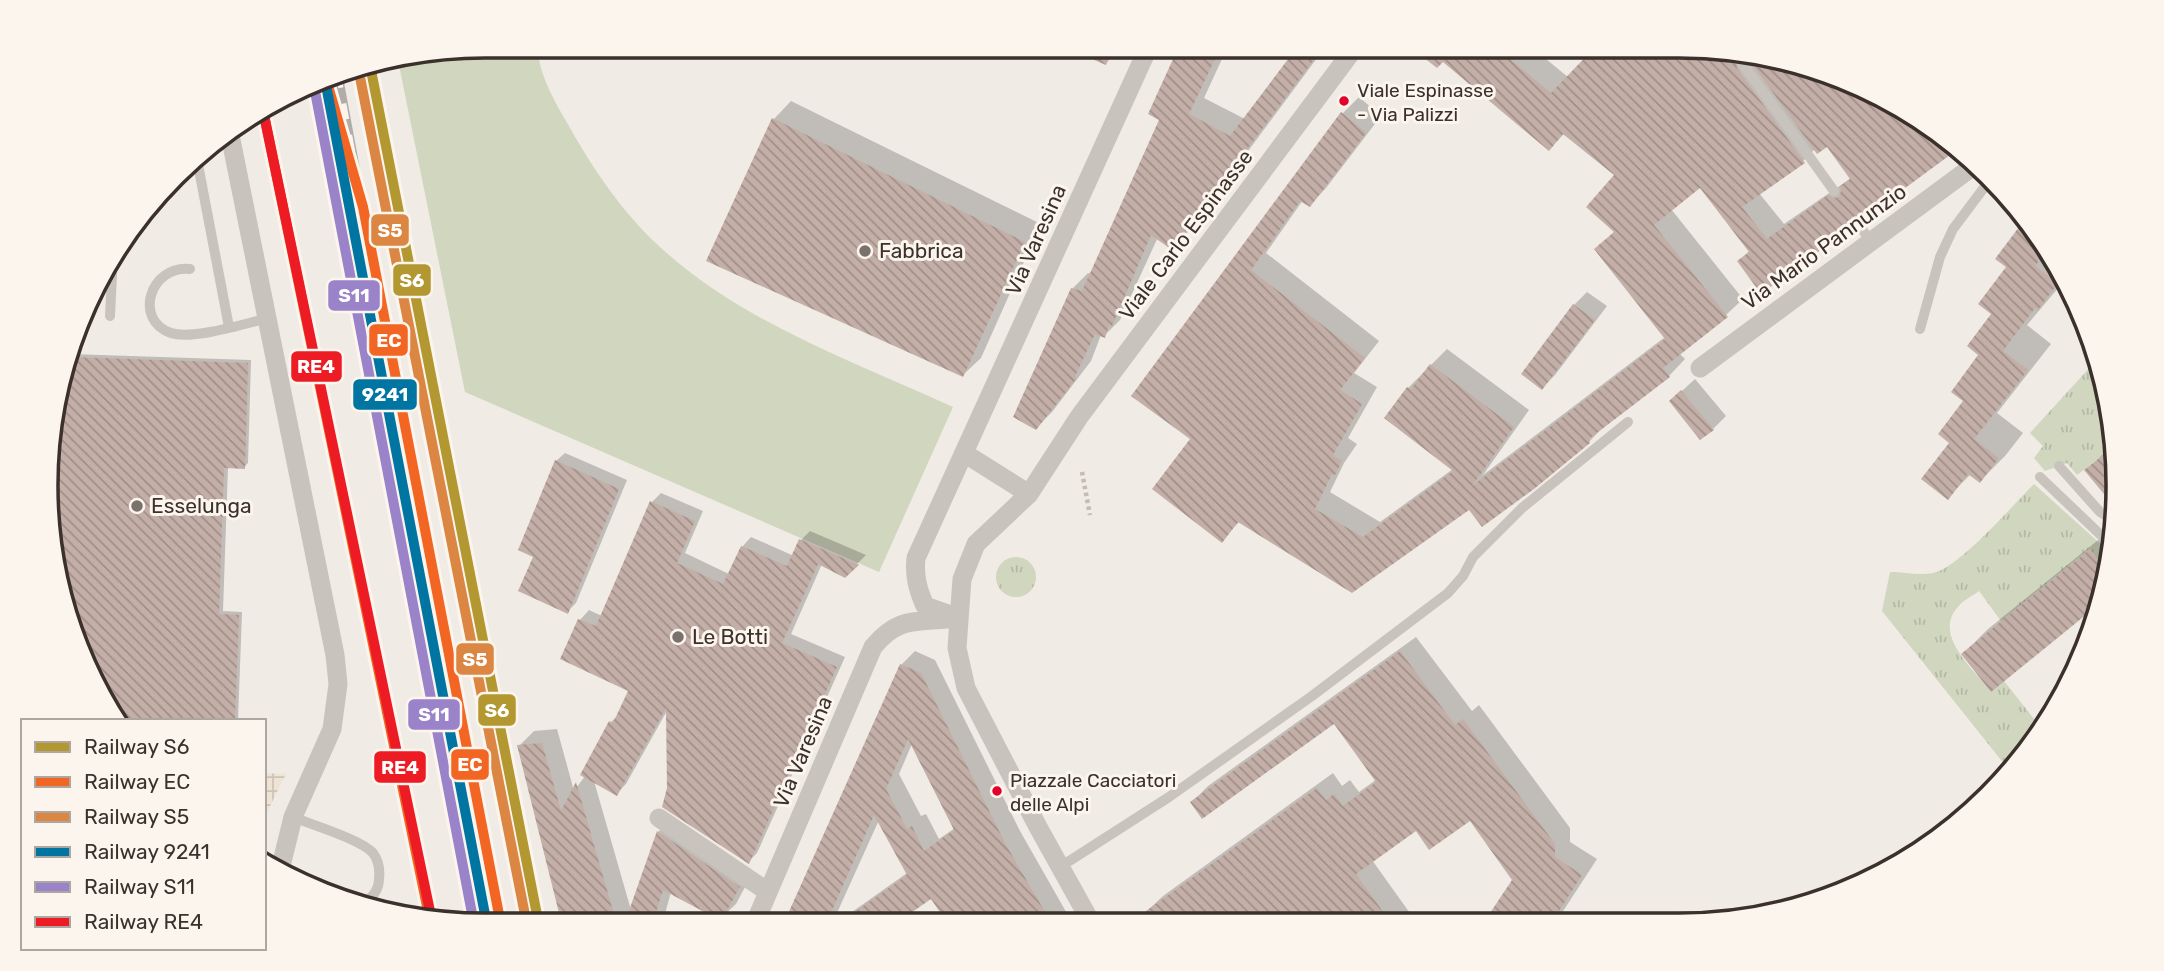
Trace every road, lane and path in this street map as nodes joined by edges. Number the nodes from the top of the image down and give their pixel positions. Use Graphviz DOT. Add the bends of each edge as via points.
graph roads {
  1 [pos="1144,58"];
  2 [pos="1347,58"];
  3 [pos="1744,63"];
  4 [pos="231,142"];
  5 [pos="199,168"];
  6 [pos="1967,170"];
  7 [pos="1985,187"];
  8 [pos="1834,191"];
  9 [pos="1857,223"];
  10 [pos="1871,241"];
  11 [pos="190,269"];
  12 [pos="112,278"];
  13 [pos="110,316"];
  14 [pos="268,318"];
  15 [pos="229,327"];
  16 [pos="1920,330"];
  17 [pos="1700,368"];
  18 [pos="1628,422"];
  19 [pos="964,453"];
  20 [pos="2059,466"];
  21 [pos="1082,472"];
  22 [pos="2040,477"];
  23 [pos="1029,494"];
  24 [pos="1090,515"];
  25 [pos="2105,515"];
  26 [pos="2103,538"];
  27 [pos="959,618"];
  28 [pos="973,757"];
  29 [pos="1002,814"];
  30 [pos="293,817"];
  31 [pos="659,818"];
  32 [pos="282,861"];
  33 [pos="1060,866"];
  34 [pos="768,892"];
  35 [pos="372,898"];
  36 [pos="759,913"];
  37 [pos="1085,913"];
  1 -- 19 [label="street, Via Varesina"];
  2 -- 23 [label="street, Viale Carlo Espinasse" via="1054,452"];
  3 -- 8 [label="lane"];
  4 -- 14 [label="street"];
  5 -- 15 [label="lane"];
  6 -- 10 [label="street, Via Mario Pannunzio"];
  7 -- 16 [label="lane" via="1952,229"];
  9 -- 10 [label="lane"];
  10 -- 17 [label="street, Via Mario Pannunzio"];
  11 -- 15 [label="lane" via="171,271 150,293 150,310 157,323 169,332 187,335"];
  12 -- 13 [label="lane"];
  14 -- 15 [label="lane"];
  14 -- 30 [label="street" via="338,684 331,729"];
  18 -- 33 [label="lane" via="1522,508 1473,557 1448,593 1169,797"];
  19 -- 23 [label="street"];
  19 -- 27 [label="street" via="916,558 915,570 925,606"];
  20 -- 25 [label="lane"];
  21 -- 24 [label="path"];
  22 -- 26 [label="lane"];
  23 -- 27 [label="street" via="976,544 962,579"];
  27 -- 33 [label="street" via="957,648 966,688"];
  27 -- 34 [label="street, Via Varesina" via="901,624 884,633 873,647"];
  28 -- 29 [label="path"];
  30 -- 32 [label="street"];
  30 -- 35 [label="lane" via="361,844 374,854 380,867 379,885"];
  31 -- 34 [label="street"];
  33 -- 37 [label="street"];
  34 -- 36 [label="street, Via Varesina"];
}
